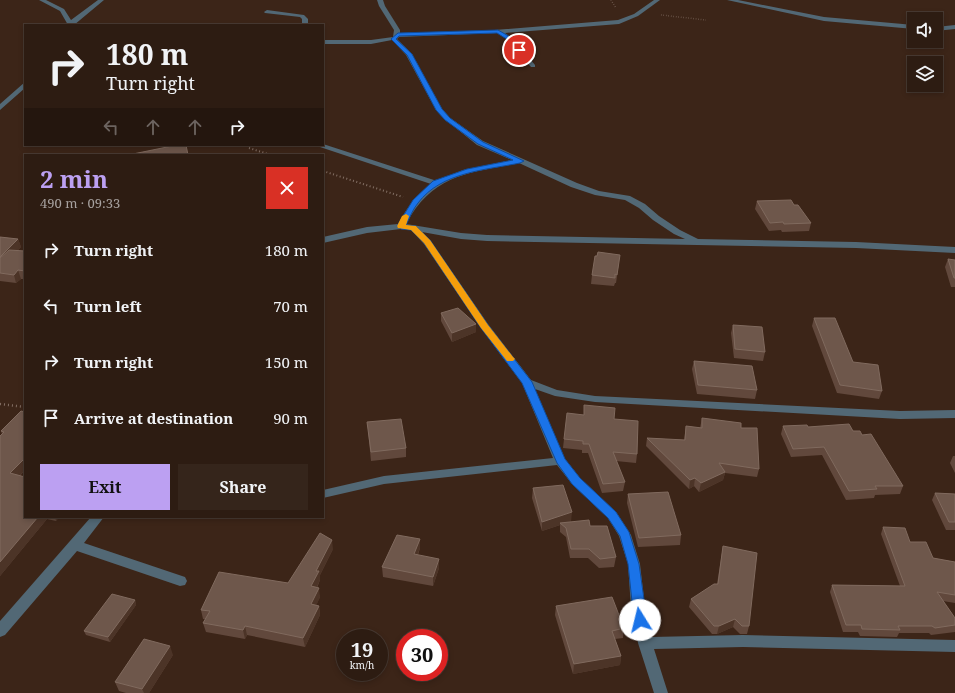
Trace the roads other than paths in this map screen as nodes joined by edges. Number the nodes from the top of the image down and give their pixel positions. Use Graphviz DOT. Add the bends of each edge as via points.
graph roads {
  1 [pos="42,0"];
  2 [pos="101,0"];
  3 [pos="380,0"];
  4 [pos="657,0"];
  5 [pos="730,0"];
  6 [pos="267,12"];
  7 [pos="70,24"];
  8 [pos="305,24"];
  9 [pos="907,26"];
  10 [pos="955,27"];
  11 [pos="943,28"];
  12 [pos="498,31"];
  13 [pos="396,37"];
  14 [pos="324,42"];
  15 [pos="533,66"];
  16 [pos="24,85"];
  17 [pos="13,95"];
  18 [pos="24,95"];
  19 [pos="0,108"];
  20 [pos="321,146"];
  21 [pos="520,161"];
  22 [pos="436,183"];
  23 [pos="401,226"];
  24 [pos="414,228"];
  25 [pos="324,240"];
  26 [pos="696,241"];
  27 [pos="955,250"];
  28 [pos="527,382"];
  29 [pos="955,414"];
  30 [pos="560,461"];
  31 [pos="324,494"];
  32 [pos="97,518"];
  33 [pos="76,545"];
  34 [pos="180,581"];
  35 [pos="0,631"];
  36 [pos="645,643"];
  37 [pos="955,646"];
  38 [pos="661,693"];
  1 -- 7 [label="street" via="62,10"];
  2 -- 7 [label="street"];
  3 -- 13 [label="street" via="397,30"];
  4 -- 12 [label="street" via="626,20"];
  5 -- 9 [label="street" via="824,19"];
  6 -- 8 [label="street" via="302,16"];
  10 -- 11 [label="street"];
  12 -- 13 [label="street"];
  12 -- 15 [label="street" via="510,39"];
  13 -- 14 [label="street" via="362,43"];
  13 -- 21 [label="street" via="409,54 439,110 480,143"];
  16 -- 17 [label="street"];
  17 -- 18 [label="street"];
  17 -- 19 [label="street"];
  20 -- 22 [label="street"];
  21 -- 22 [label="street" via="469,171"];
  21 -- 26 [label="street" via="574,185 598,193 627,198 677,232"];
  22 -- 23 [label="street" via="416,201"];
  23 -- 24 [label="street"];
  23 -- 25 [label="street" via="367,230"];
  24 -- 26 [label="street" via="487,238"];
  24 -- 28 [label="street" via="427,242 484,326"];
  26 -- 27 [label="street"];
  28 -- 29 [label="street" via="555,393 595,399 900,415"];
  28 -- 30 [label="street"];
  30 -- 31 [label="street" via="384,480"];
  30 -- 36 [label="street" via="576,481 612,515 625,535 634,564 638,608"];
  32 -- 33 [label="street"];
  33 -- 34 [label="street"];
  33 -- 35 [label="street"];
  36 -- 37 [label="street" via="743,641"];
  36 -- 38 [label="street"];
}
